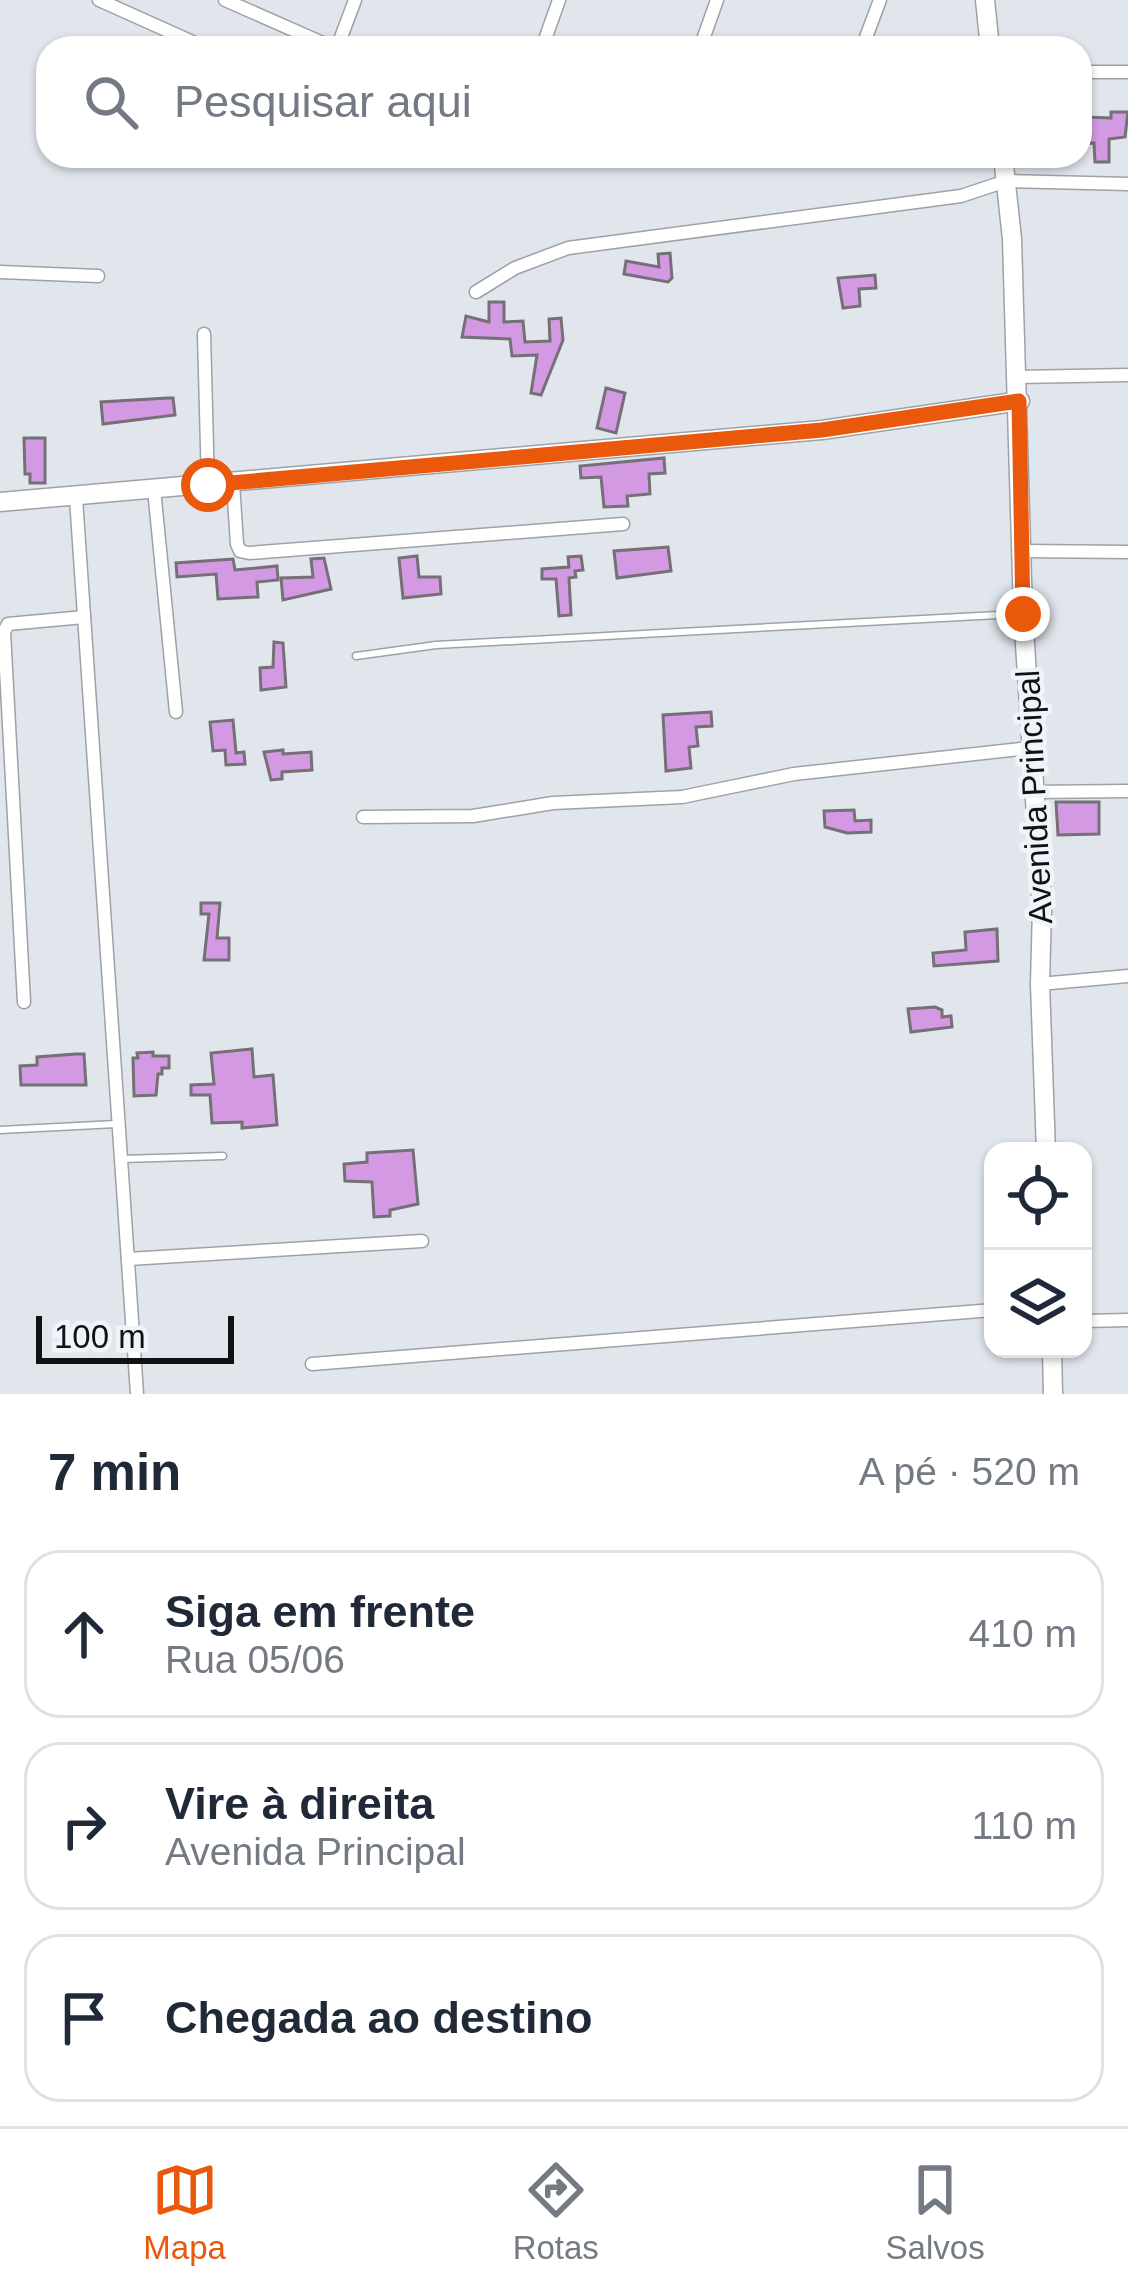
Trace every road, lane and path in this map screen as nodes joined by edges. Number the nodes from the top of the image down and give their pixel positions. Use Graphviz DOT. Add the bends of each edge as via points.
graph roads {
  1 [pos="99,0"];
  2 [pos="225,0"];
  3 [pos="355,0"];
  4 [pos="559,0"];
  5 [pos="717,0"];
  6 [pos="880,0"];
  7 [pos="985,0"];
  8 [pos="179,36"];
  9 [pos="308,36"];
  10 [pos="341,36"];
  11 [pos="546,36"];
  12 [pos="704,36"];
  13 [pos="866,36"];
  14 [pos="989,36"];
  15 [pos="1092,72"];
  16 [pos="1128,73"];
  17 [pos="1004,168"];
  18 [pos="1006,181"];
  19 [pos="1128,184"];
  20 [pos="0,272"];
  21 [pos="98,276"];
  22 [pos="476,292"];
  23 [pos="204,334"];
  24 [pos="1128,375"];
  25 [pos="1018,377"];
  26 [pos="1019,401"];
  27 [pos="233,483"];
  28 [pos="208,485"];
  29 [pos="154,489"];
  30 [pos="76,498"];
  31 [pos="0,502"];
  32 [pos="623,524"];
  33 [pos="1022,551"];
  34 [pos="1128,552"];
  35 [pos="1023,614"];
  36 [pos="84,617"];
  37 [pos="356,656"];
  38 [pos="176,712"];
  39 [pos="1030,748"];
  40 [pos="1128,791"];
  41 [pos="1032,792"];
  42 [pos="363,817"];
  43 [pos="1128,976"];
  44 [pos="1040,984"];
  45 [pos="24,1002"];
  46 [pos="119,1124"];
  47 [pos="0,1130"];
  48 [pos="1046,1142"];
  49 [pos="223,1156"];
  50 [pos="122,1159"];
  51 [pos="422,1241"];
  52 [pos="128,1259"];
  53 [pos="984,1311"];
  54 [pos="1128,1320"];
  55 [pos="1092,1321"];
  56 [pos="1052,1358"];
  57 [pos="312,1364"];
  58 [pos="137,1394"];
  59 [pos="1053,1394"];
  1 -- 8 [label="street"];
  2 -- 9 [label="street"];
  3 -- 10 [label="street"];
  4 -- 11 [label="street"];
  5 -- 12 [label="street"];
  6 -- 13 [label="street"];
  7 -- 14 [label="street"];
  15 -- 16 [label="street"];
  17 -- 18 [label="street, Avenida Principal"];
  18 -- 19 [label="street"];
  18 -- 22 [label="street" via="961,196 568,248"];
  18 -- 25 [label="street, Avenida Principal"];
  20 -- 21 [label="street"];
  23 -- 28 [label="street"];
  24 -- 25 [label="street"];
  25 -- 26 [label="street, Avenida Principal"];
  26 -- 27 [label="street" via="822,430"];
  26 -- 33 [label="street, Avenida Principal"];
  27 -- 28 [label="street"];
  27 -- 32 [label="street" via="237,544 249,553"];
  28 -- 29 [label="street"];
  29 -- 30 [label="street"];
  29 -- 38 [label="street"];
  30 -- 31 [label="street"];
  30 -- 36 [label="street"];
  33 -- 34 [label="street"];
  33 -- 35 [label="street, Avenida Principal"];
  35 -- 37 [label="lane"];
  35 -- 39 [label="street, Avenida Principal"];
  36 -- 45 [label="street" via="18,621 4,632"];
  36 -- 46 [label="street"];
  39 -- 41 [label="street, Avenida Principal"];
  39 -- 42 [label="street" via="794,774 682,797"];
  40 -- 41 [label="street"];
  41 -- 44 [label="street, Avenida Principal"];
  43 -- 44 [label="street"];
  44 -- 48 [label="street, Avenida Principal"];
  46 -- 47 [label="lane"];
  46 -- 50 [label="street"];
  49 -- 50 [label="lane"];
  50 -- 52 [label="street"];
  51 -- 52 [label="street"];
  52 -- 58 [label="street"];
  53 -- 57 [label="street"];
  54 -- 55 [label="street"];
  56 -- 59 [label="street"];
}
